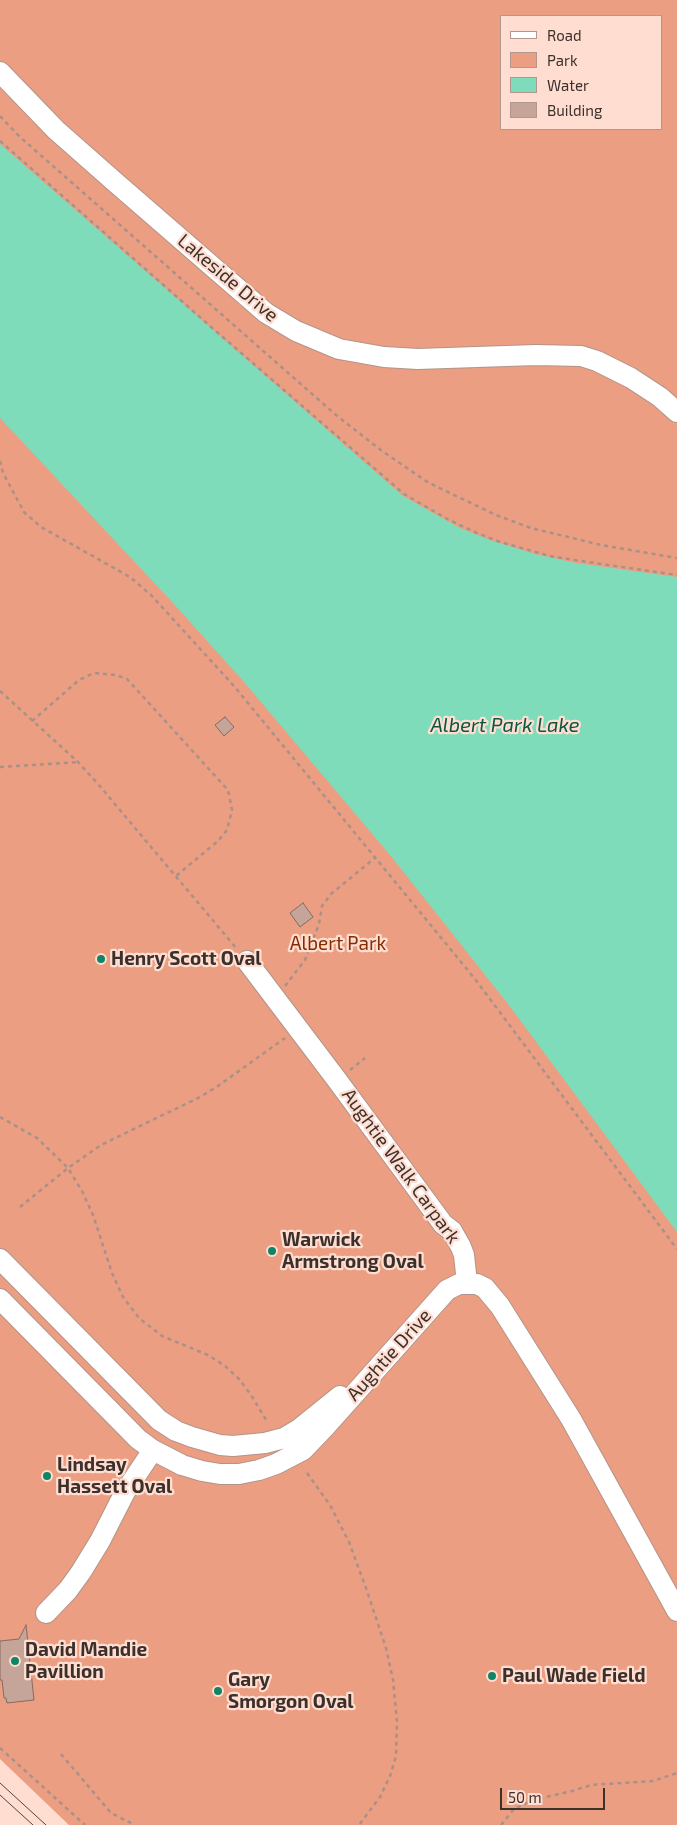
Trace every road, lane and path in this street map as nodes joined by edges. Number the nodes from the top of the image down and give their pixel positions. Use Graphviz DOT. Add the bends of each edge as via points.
graph roads {
  1 [pos="0,72"];
  2 [pos="0,116"];
  3 [pos="0,141"];
  4 [pos="677,412"];
  5 [pos="0,461"];
  6 [pos="677,558"];
  7 [pos="677,575"];
  8 [pos="0,691"];
  9 [pos="32,721"];
  10 [pos="78,762"];
  11 [pos="0,767"];
  12 [pos="376,856"];
  13 [pos="176,876"];
  14 [pos="247,961"];
  15 [pos="273,994"];
  16 [pos="298,1029"];
  17 [pos="0,1117"];
  18 [pos="68,1168"];
  19 [pos="20,1207"];
  20 [pos="677,1249"];
  21 [pos="0,1259"];
  22 [pos="467,1283"];
  23 [pos="0,1299"];
  24 [pos="383,1362"];
  25 [pos="268,1423"];
  26 [pos="153,1450"];
  27 [pos="307,1473"];
  28 [pos="677,1611"];
  29 [pos="46,1614"];
  30 [pos="0,1748"];
  31 [pos="61,1754"];
  32 [pos="677,1774"];
  33 [pos="85,1825"];
  34 [pos="135,1825"];
  35 [pos="359,1825"];
  36 [pos="501,1825"];
  1 -- 4 [label="street, Lakeside Drive" via="56,130 115,182 266,313 296,331 338,349 384,358 581,356 631,378"];
  2 -- 6 [label="path" via="329,409 429,483 531,528 601,545"];
  3 -- 7 [label="path" via="404,494 449,520 515,546 574,560"];
  5 -- 12 [label="path" via="24,512 41,527 130,577 151,595 234,686"];
  8 -- 9 [label="path"];
  9 -- 10 [label="path"];
  9 -- 13 [label="path" via="79,680 94,673 127,679 228,790 232,810 227,830"];
  10 -- 11 [label="path"];
  10 -- 13 [label="path"];
  12 -- 15 [label="path" via="331,894 322,906 319,924 305,960 288,984"];
  12 -- 20 [label="path" via="492,1001"];
  13 -- 14 [label="path"];
  14 -- 15 [label="street, Aughtie Walk Carpark"];
  15 -- 16 [label="street, Aughtie Walk Carpark"];
  16 -- 18 [label="path" via="218,1086 101,1145"];
  16 -- 22 [label="street, Aughtie Walk Carpark" via="443,1224 457,1238 464,1255"];
  17 -- 18 [label="path" via="37,1138"];
  18 -- 19 [label="path"];
  18 -- 25 [label="path" via="93,1215 123,1297 139,1318 162,1336 208,1355 225,1366 251,1394"];
  21 -- 24 [label="street" via="159,1420 176,1431 206,1442 233,1446 284,1438 300,1429"];
  22 -- 24 [label="street, Aughtie Drive" via="447,1290"];
  22 -- 28 [label="street" via="485,1288 510,1321 571,1419"];
  23 -- 26 [label="street, Aughtie Drive" via="127,1428"];
  24 -- 26 [label="street, Aughtie Drive" via="312,1442 276,1464 246,1473 220,1474 182,1466"];
  26 -- 29 [label="street" via="125,1492 82,1572"];
  27 -- 35 [label="path" via="330,1505 349,1542 386,1648 393,1680 396,1756 380,1797"];
  30 -- 33 [label="path"];
  31 -- 34 [label="path" via="111,1813"];
  32 -- 36 [label="path" via="653,1781 591,1785 533,1800 514,1809"];
}
